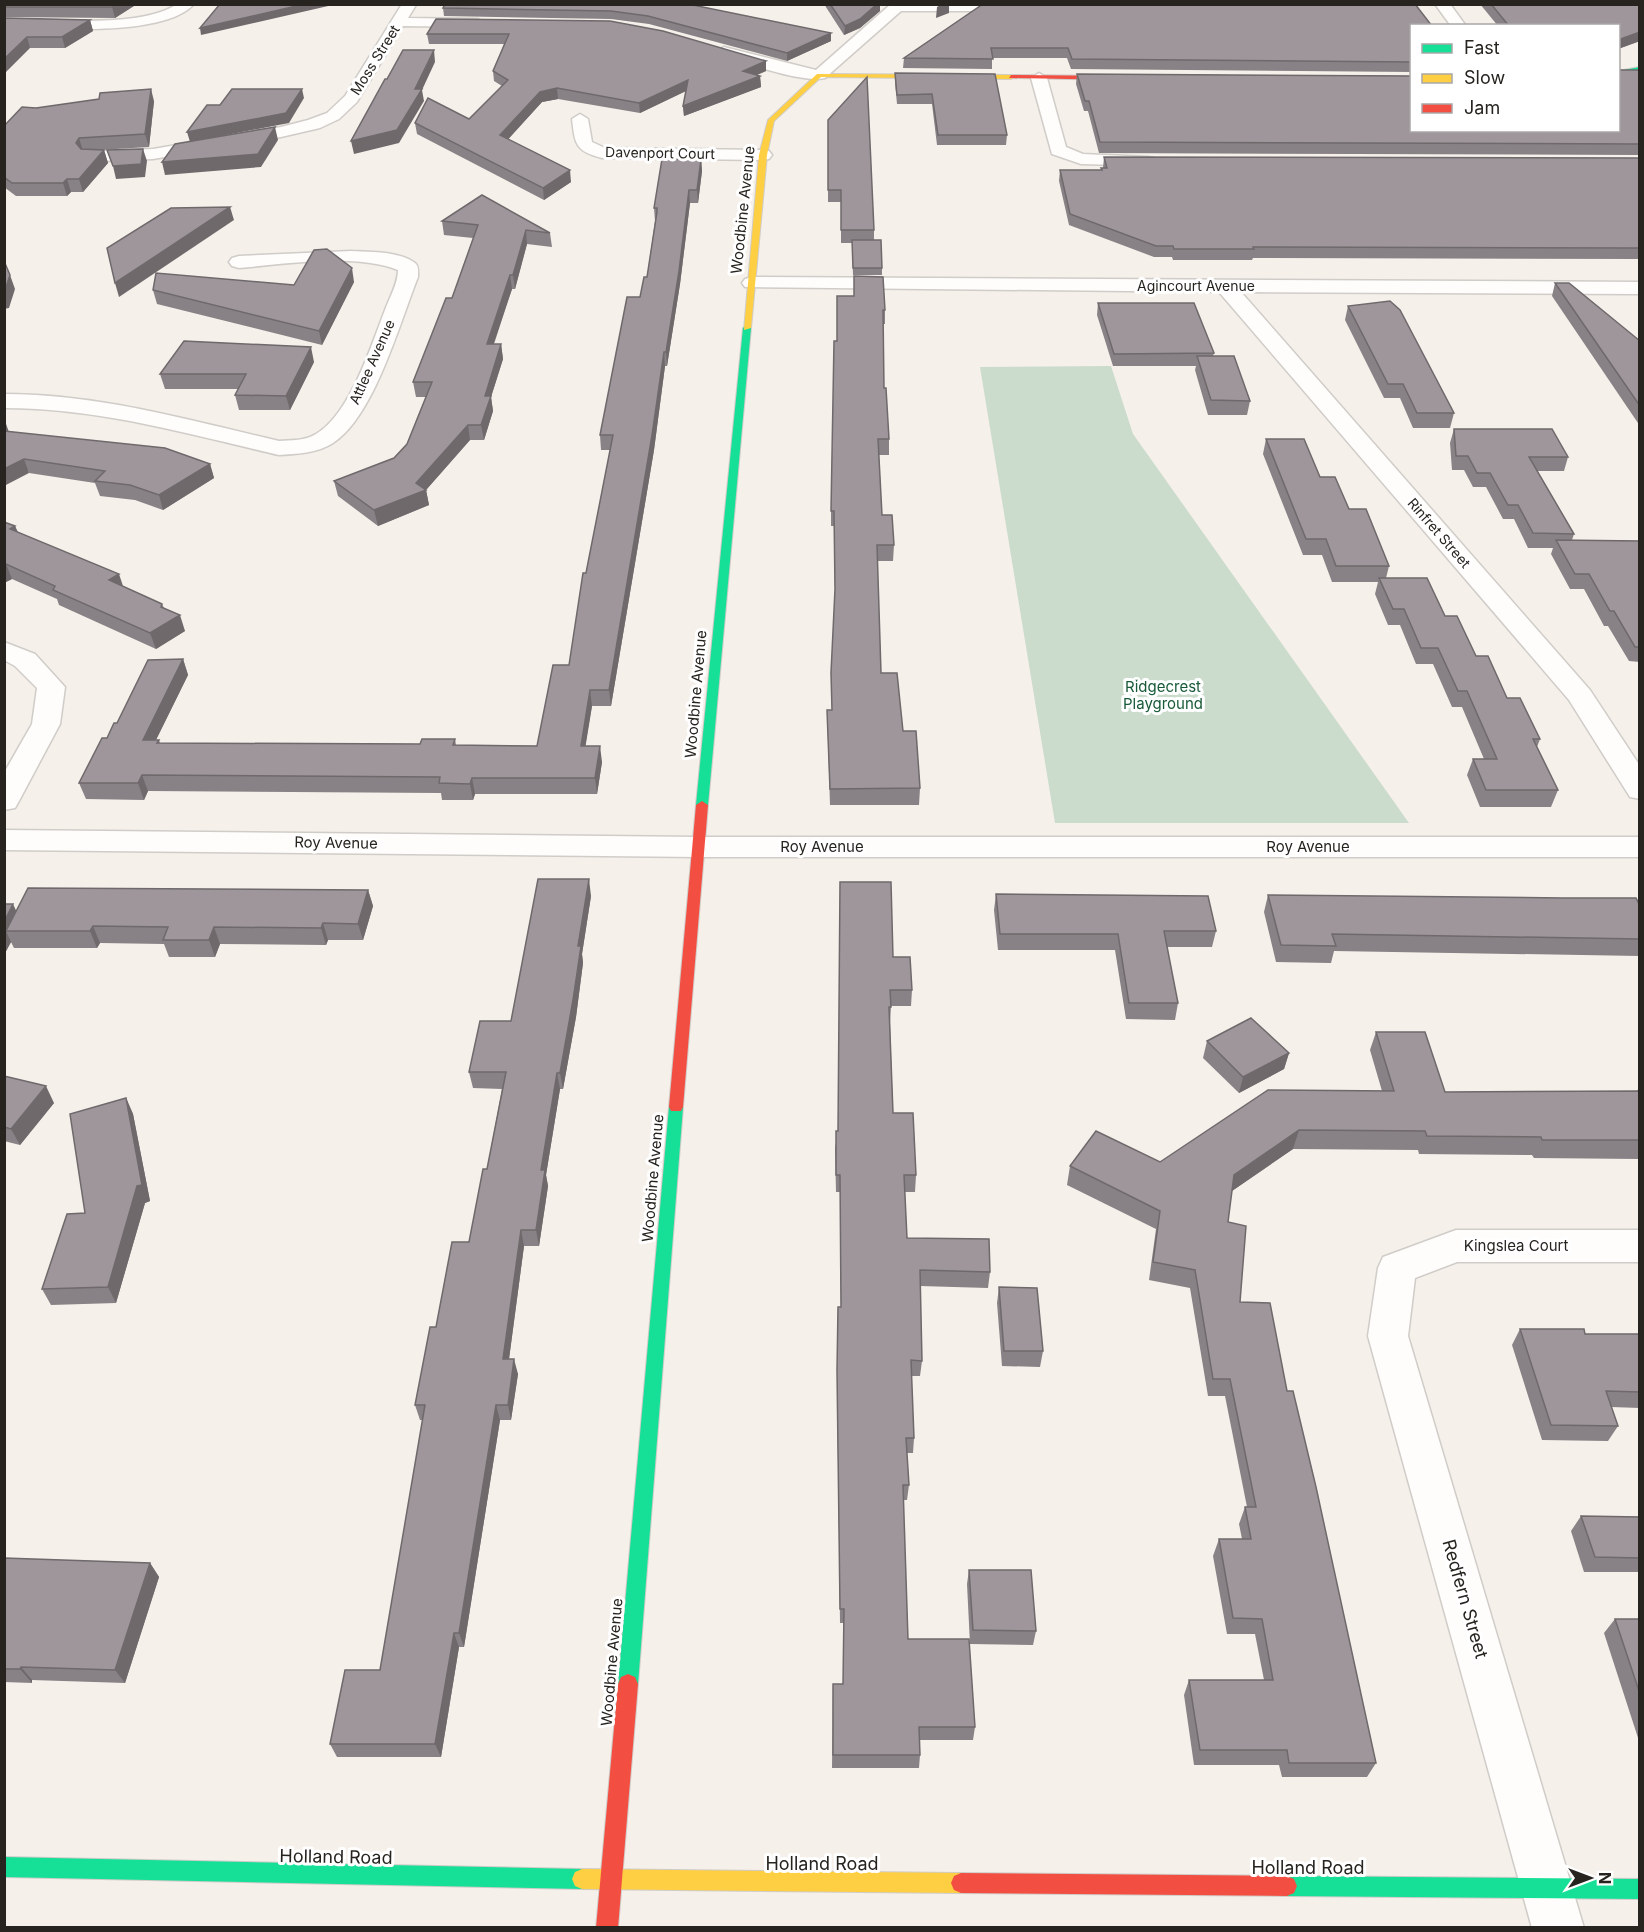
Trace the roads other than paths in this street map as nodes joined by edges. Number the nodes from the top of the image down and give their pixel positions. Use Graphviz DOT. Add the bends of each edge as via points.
graph roads {
  1 [pos="187,4"];
  2 [pos="409,4"];
  3 [pos="1442,4"];
  4 [pos="897,6"];
  5 [pos="1040,7"];
  6 [pos="399,22"];
  7 [pos="4,23"];
  8 [pos="494,23"];
  9 [pos="1457,24"];
  10 [pos="710,48"];
  11 [pos="1640,69"];
  12 [pos="1620,73"];
  13 [pos="819,75"];
  14 [pos="1039,78"];
  15 [pos="1132,78"];
  16 [pos="580,119"];
  17 [pos="763,155"];
  18 [pos="90,156"];
  19 [pos="1170,162"];
  20 [pos="238,262"];
  21 [pos="752,283"];
  22 [pos="1225,286"];
  23 [pos="1636,297"];
  24 [pos="4,400"];
  25 [pos="4,650"];
  26 [pos="1640,790"];
  27 [pos="4,801"];
  28 [pos="4,840"];
  29 [pos="698,847"];
  30 [pos="1640,847"];
  31 [pos="1640,1246"];
  32 [pos="1397,1268"];
  33 [pos="4,1868"];
  34 [pos="611,1881"];
  35 [pos="1640,1888"];
  36 [pos="1553,1908"];
  37 [pos="607,1928"];
  1 -- 7 [label="street" via="163,19"];
  2 -- 6 [label="street, Moss Street"];
  3 -- 9 [label="street"];
  4 -- 5 [label="street"];
  4 -- 13 [label="street"];
  6 -- 8 [label="street"];
  6 -- 18 [label="street, Moss Street" via="351,99 333,116 281,132 153,154"];
  10 -- 13 [label="street"];
  11 -- 12 [label="street"];
  13 -- 14 [label="street"];
  13 -- 17 [label="street, Woodbine Avenue" via="771,120"];
  14 -- 15 [label="street"];
  14 -- 19 [label="street" via="1058,150 1081,159"];
  16 -- 17 [label="street, Davenport Court" via="584,145 602,153"];
  17 -- 21 [label="street, Woodbine Avenue"];
  20 -- 24 [label="street, Attlee Avenue" via="303,257 397,261 408,267 408,277 356,402 325,439 279,448 106,408"];
  21 -- 22 [label="street, Agincourt Avenue"];
  21 -- 29 [label="street, Woodbine Avenue"];
  22 -- 23 [label="street, Agincourt Avenue" via="1611,287"];
  22 -- 26 [label="street, Rinfret Street" via="1580,696"];
  25 -- 27 [label="street" via="26,660 51,687 46,723"];
  28 -- 29 [label="street, Roy Avenue"];
  29 -- 30 [label="street, Roy Avenue"];
  29 -- 34 [label="street, Woodbine Avenue"];
  31 -- 32 [label="street, Kingslea Court" via="1456,1246"];
  32 -- 36 [label="street, Redfern Street" via="1388,1336"];
  33 -- 34 [label="street, Holland Road"];
  34 -- 36 [label="street, Holland Road"];
  34 -- 37 [label="street, Woodbine Avenue"];
  35 -- 36 [label="street, Holland Road"];
}
